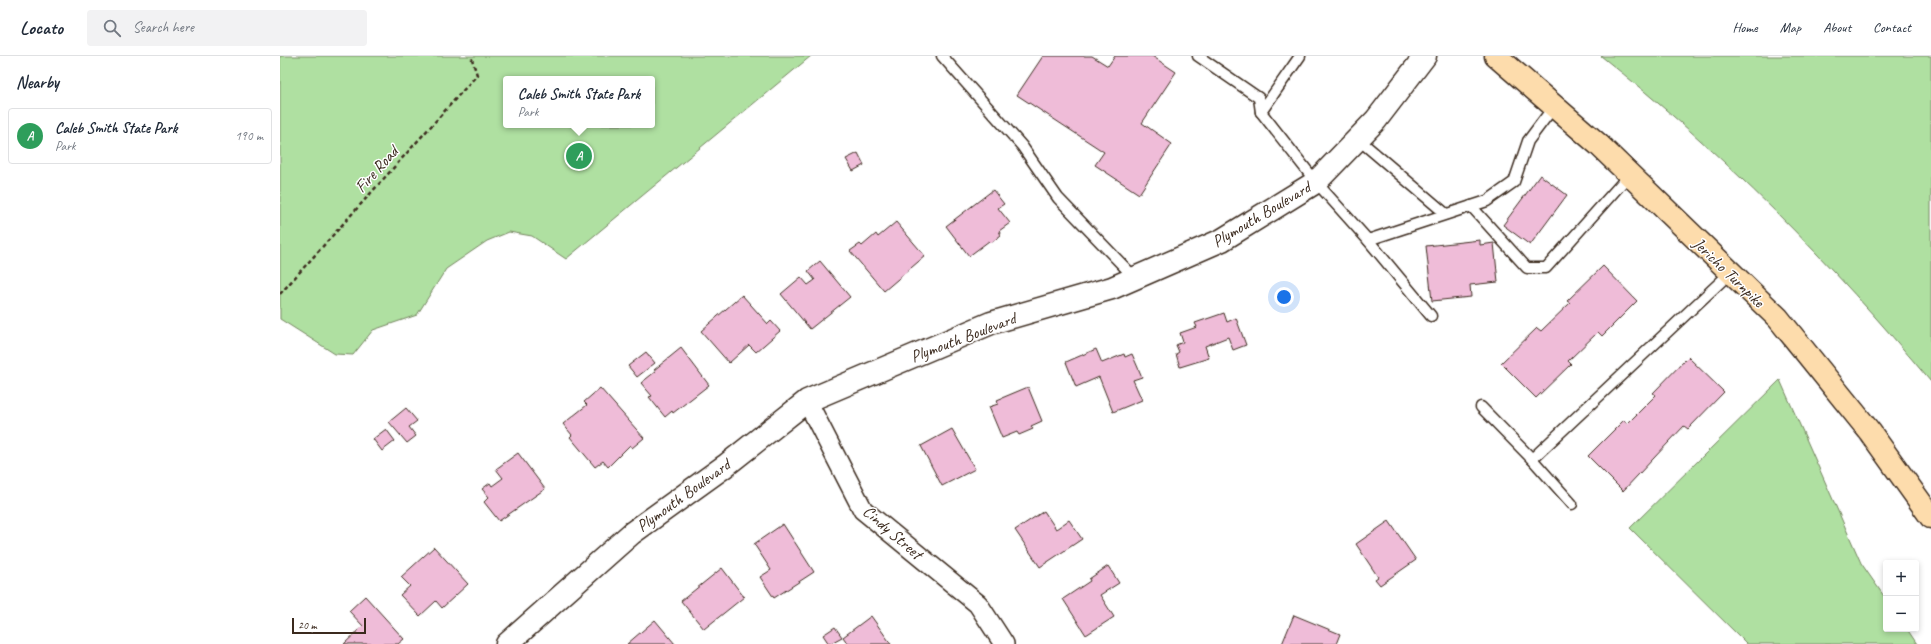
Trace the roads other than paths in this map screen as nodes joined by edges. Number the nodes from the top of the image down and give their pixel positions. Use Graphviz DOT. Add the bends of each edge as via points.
graph roads {
  1 [pos="942,56"];
  2 [pos="1198,56"];
  3 [pos="1300,56"];
  4 [pos="1425,56"];
  5 [pos="1496,56"];
  6 [pos="1555,105"];
  7 [pos="1261,112"];
  8 [pos="1358,139"];
  9 [pos="1629,175"];
  10 [pos="1316,182"];
  11 [pos="1471,206"];
  12 [pos="1446,214"];
  13 [pos="1368,240"];
  14 [pos="1730,273"];
  15 [pos="1135,278"];
  16 [pos="1431,316"];
  17 [pos="807,401"];
  18 [pos="1481,407"];
  19 [pos="1532,460"];
  20 [pos="1572,504"];
  21 [pos="1931,517"];
  22 [pos="509,643"];
  23 [pos="1004,644"];
  1 -- 15 [label="lane" via="1022,146 1058,198"];
  2 -- 7 [label="lane" via="1259,98"];
  3 -- 7 [label="lane"];
  4 -- 8 [label="main road, Plymouth Boulevard" via="1376,120"];
  5 -- 6 [label="main road, Jericho Turnpike"];
  6 -- 9 [label="main road, Jericho Turnpike"];
  6 -- 11 [label="lane" via="1528,141 1514,182 1487,201"];
  7 -- 10 [label="lane"];
  8 -- 10 [label="main road, Plymouth Boulevard"];
  8 -- 12 [label="lane"];
  9 -- 11 [label="lane" via="1546,268 1527,268"];
  9 -- 14 [label="main road, Jericho Turnpike"];
  10 -- 13 [label="lane"];
  10 -- 15 [label="main road, Plymouth Boulevard" via="1222,240"];
  11 -- 12 [label="lane"];
  12 -- 13 [label="lane"];
  13 -- 16 [label="lane"];
  14 -- 19 [label="lane"];
  14 -- 21 [label="main road, Jericho Turnpike" via="1778,318 1870,432"];
  15 -- 17 [label="main road, Plymouth Boulevard" via="1112,288 991,323"];
  17 -- 22 [label="main road, Plymouth Boulevard" via="725,466 632,533"];
  17 -- 23 [label="street, Cindy Street" via="863,510 978,604"];
  18 -- 19 [label="lane"];
  19 -- 20 [label="lane"];
}
